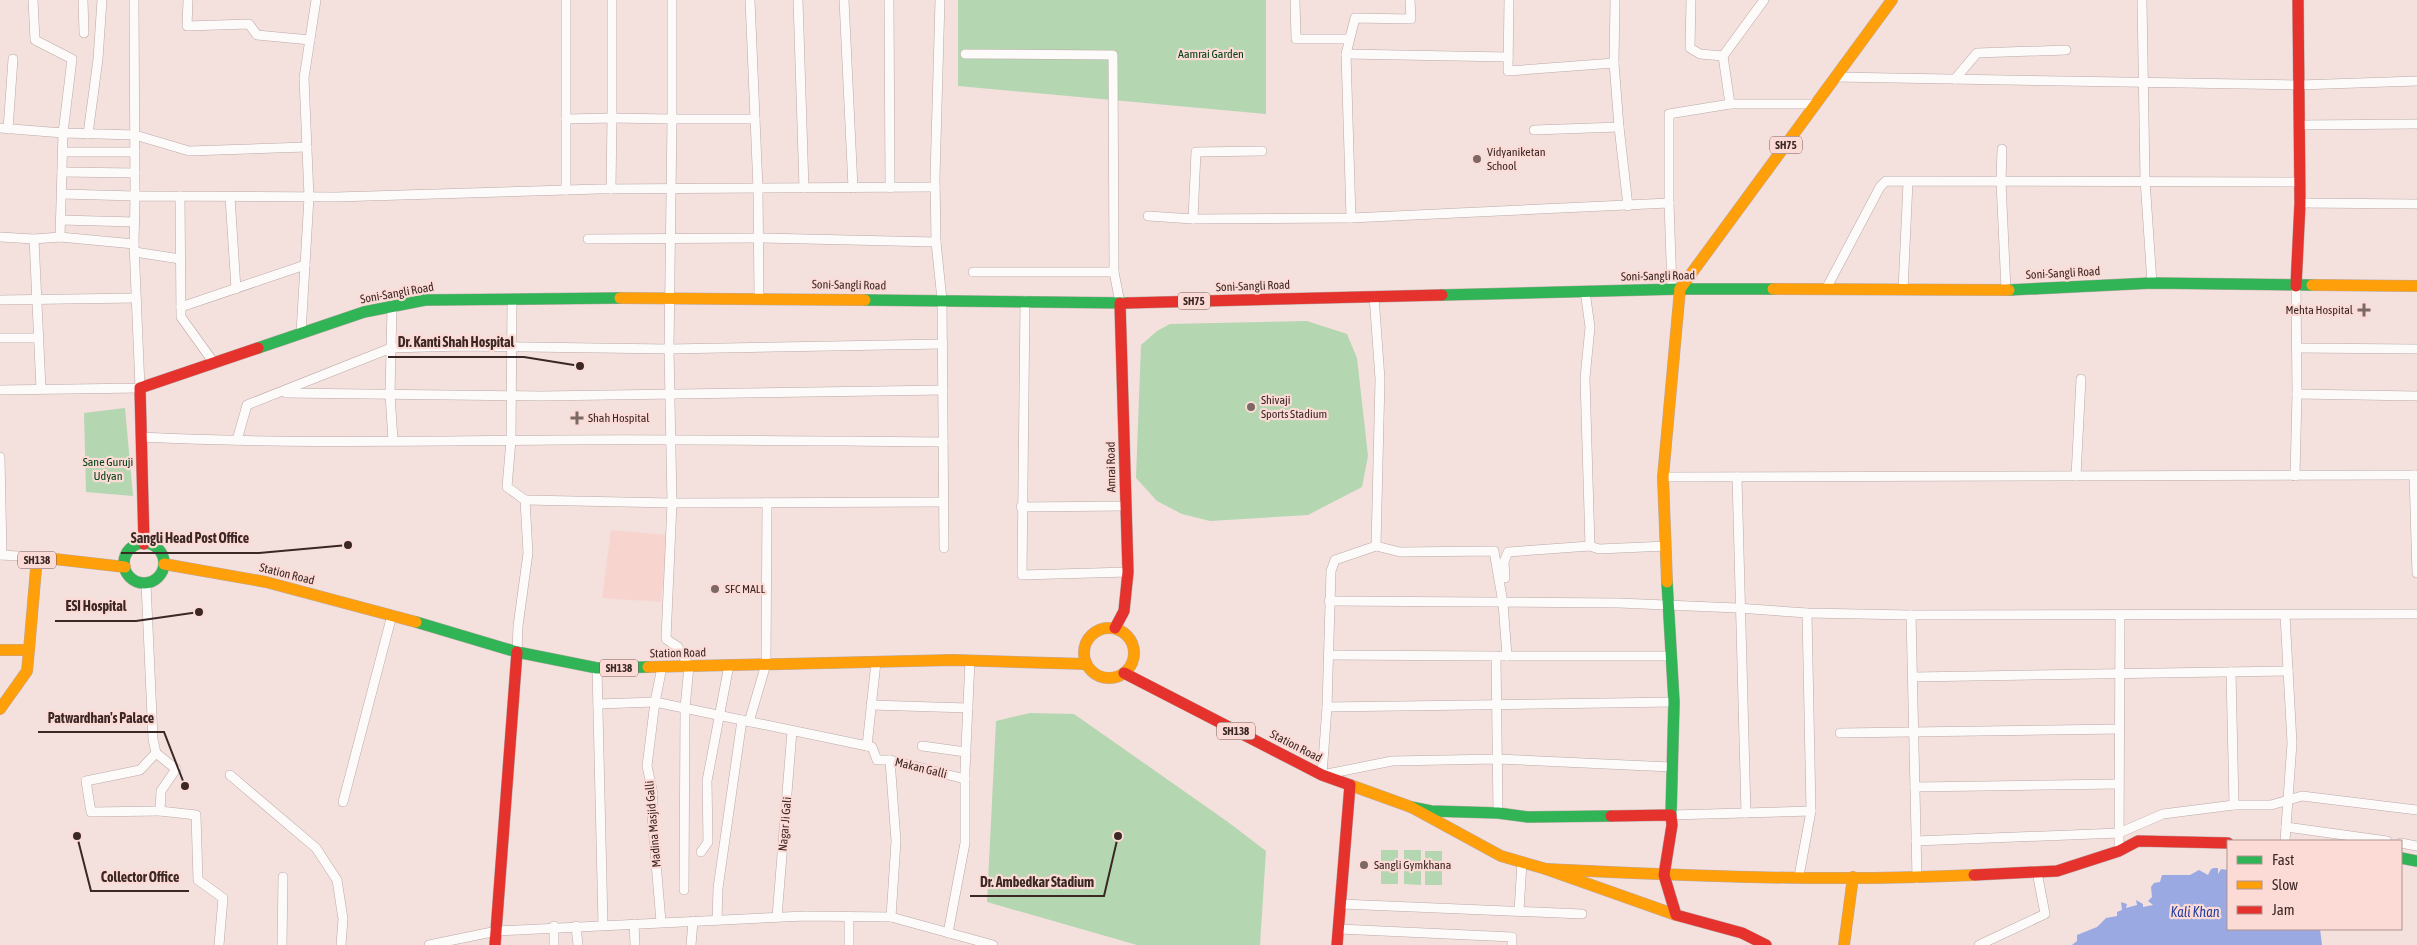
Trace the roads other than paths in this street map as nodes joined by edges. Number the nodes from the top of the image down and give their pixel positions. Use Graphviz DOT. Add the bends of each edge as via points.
graph roads {
  1 [pos="33,0"];
  2 [pos="83,0"];
  3 [pos="102,0"];
  4 [pos="134,0"];
  5 [pos="188,0"];
  6 [pos="316,0"];
  7 [pos="566,0"];
  8 [pos="612,0"];
  9 [pos="672,0"];
  10 [pos="750,0"];
  11 [pos="798,0"];
  12 [pos="844,0"];
  13 [pos="889,0"];
  14 [pos="940,0"];
  15 [pos="1296,0"];
  16 [pos="1410,0"];
  17 [pos="1509,0"];
  18 [pos="1615,0"];
  19 [pos="1691,0"];
  20 [pos="1764,0"];
  21 [pos="1892,0"];
  22 [pos="2142,0"];
  23 [pos="2298,0"];
  24 [pos="84,34"];
  25 [pos="310,40"];
  26 [pos="1348,40"];
  27 [pos="2066,50"];
  28 [pos="964,54"];
  29 [pos="1346,54"];
  30 [pos="1723,56"];
  31 [pos="1508,57"];
  32 [pos="13,59"];
  33 [pos="1614,63"];
  34 [pos="1836,76"];
  35 [pos="1956,79"];
  36 [pos="2417,80"];
  37 [pos="2143,81"];
  38 [pos="2299,85"];
  39 [pos="1730,104"];
  40 [pos="1816,104"];
  41 [pos="566,118"];
  42 [pos="612,118"];
  43 [pos="672,119"];
  44 [pos="755,120"];
  45 [pos="2417,124"];
  46 [pos="2300,125"];
  47 [pos="1618,127"];
  48 [pos="4,128"];
  49 [pos="1534,130"];
  50 [pos="63,133"];
  51 [pos="88,134"];
  52 [pos="134,135"];
  53 [pos="307,147"];
  54 [pos="2002,148"];
  55 [pos="1262,151"];
  56 [pos="63,152"];
  57 [pos="135,152"];
  58 [pos="62,172"];
  59 [pos="135,173"];
  60 [pos="2146,180"];
  61 [pos="1908,182"];
  62 [pos="2001,182"];
  63 [pos="2299,182"];
  64 [pos="935,187"];
  65 [pos="804,188"];
  66 [pos="853,188"];
  67 [pos="890,188"];
  68 [pos="611,189"];
  69 [pos="758,189"];
  70 [pos="566,190"];
  71 [pos="672,190"];
  72 [pos="62,194"];
  73 [pos="135,196"];
  74 [pos="180,196"];
  75 [pos="230,197"];
  76 [pos="309,197"];
  77 [pos="2300,203"];
  78 [pos="1669,204"];
  79 [pos="2417,204"];
  80 [pos="1628,206"];
  81 [pos="1148,216"];
  82 [pos="1350,218"];
  83 [pos="1193,219"];
  84 [pos="61,220"];
  85 [pos="135,222"];
  86 [pos="0,237"];
  87 [pos="60,237"];
  88 [pos="758,238"];
  89 [pos="34,239"];
  90 [pos="588,239"];
  91 [pos="671,239"];
  92 [pos="936,242"];
  93 [pos="134,248"];
  94 [pos="180,259"];
  95 [pos="305,265"];
  96 [pos="973,272"];
  97 [pos="1114,272"];
  98 [pos="2152,283"];
  99 [pos="2296,286"];
  100 [pos="2417,286"];
  101 [pos="236,288"];
  102 [pos="1676,289"];
  103 [pos="1826,290"];
  104 [pos="1903,290"];
  105 [pos="2006,290"];
  106 [pos="1585,291"];
  107 [pos="1374,296"];
  108 [pos="671,297"];
  109 [pos="136,298"];
  110 [pos="759,298"];
  111 [pos="512,299"];
  112 [pos="0,300"];
  113 [pos="942,300"];
  114 [pos="37,301"];
  115 [pos="1025,301"];
  116 [pos="1120,303"];
  117 [pos="181,307"];
  118 [pos="392,307"];
  119 [pos="301,333"];
  120 [pos="0,338"];
  121 [pos="39,338"];
  122 [pos="943,344"];
  123 [pos="512,346"];
  124 [pos="391,348"];
  125 [pos="669,348"];
  126 [pos="2296,348"];
  127 [pos="2417,349"];
  128 [pos="214,363"];
  129 [pos="2081,379"];
  130 [pos="140,388"];
  131 [pos="41,389"];
  132 [pos="0,390"];
  133 [pos="943,390"];
  134 [pos="281,393"];
  135 [pos="390,394"];
  136 [pos="2297,394"];
  137 [pos="670,395"];
  138 [pos="511,396"];
  139 [pos="2417,396"];
  140 [pos="141,437"];
  141 [pos="237,440"];
  142 [pos="511,440"];
  143 [pos="670,440"];
  144 [pos="393,441"];
  145 [pos="943,442"];
  146 [pos="0,457"];
  147 [pos="2416,475"];
  148 [pos="2076,476"];
  149 [pos="2295,476"];
  150 [pos="1663,477"];
  151 [pos="1737,477"];
  152 [pos="525,500"];
  153 [pos="943,502"];
  154 [pos="672,503"];
  155 [pos="767,503"];
  156 [pos="1021,506"];
  157 [pos="1126,506"];
  158 [pos="144,544"];
  159 [pos="1376,546"];
  160 [pos="1590,546"];
  161 [pos="1666,546"];
  162 [pos="944,548"];
  163 [pos="1,555"];
  164 [pos="37,557"];
  165 [pos="164,564"];
  166 [pos="125,566"];
  167 [pos="1128,572"];
  168 [pos="2417,573"];
  169 [pos="146,583"];
  170 [pos="1329,601"];
  171 [pos="1503,603"];
  172 [pos="1669,606"];
  173 [pos="1742,608"];
  174 [pos="1807,613"];
  175 [pos="2417,614"];
  176 [pos="392,615"];
  177 [pos="1911,615"];
  178 [pos="2120,615"];
  179 [pos="2286,615"];
  180 [pos="1115,628"];
  181 [pos="0,650"];
  182 [pos="29,650"];
  183 [pos="517,652"];
  184 [pos="1328,655"];
  185 [pos="1496,656"];
  186 [pos="1507,656"];
  187 [pos="1670,656"];
  188 [pos="970,660"];
  189 [pos="876,662"];
  190 [pos="766,664"];
  191 [pos="1086,664"];
  192 [pos="729,665"];
  193 [pos="689,666"];
  194 [pos="662,667"];
  195 [pos="597,668"];
  196 [pos="2288,671"];
  197 [pos="2231,672"];
  198 [pos="1124,673"];
  199 [pos="2120,674"];
  200 [pos="1912,677"];
  201 [pos="655,702"];
  202 [pos="1674,702"];
  203 [pos="598,704"];
  204 [pos="871,705"];
  205 [pos="1496,706"];
  206 [pos="685,708"];
  207 [pos="968,708"];
  208 [pos="1327,708"];
  209 [pos="0,709"];
  210 [pos="720,715"];
  211 [pos="745,721"];
  212 [pos="2120,729"];
  213 [pos="792,731"];
  214 [pos="1840,733"];
  215 [pos="1914,733"];
  216 [pos="867,746"];
  217 [pos="922,746"];
  218 [pos="966,752"];
  219 [pos="156,753"];
  220 [pos="1497,759"];
  221 [pos="890,760"];
  222 [pos="1671,766"];
  223 [pos="230,775"];
  224 [pos="1322,775"];
  225 [pos="965,780"];
  226 [pos="2119,784"];
  227 [pos="1350,785"];
  228 [pos="1915,787"];
  229 [pos="2286,801"];
  230 [pos="343,802"];
  231 [pos="2234,805"];
  232 [pos="1410,807"];
  233 [pos="160,810"];
  234 [pos="2417,810"];
  235 [pos="1811,811"];
  236 [pos="1498,813"];
  237 [pos="1746,813"];
  238 [pos="1671,815"];
  239 [pos="2286,827"];
  240 [pos="2119,833"];
  241 [pos="2285,840"];
  242 [pos="2380,840"];
  243 [pos="1916,841"];
  244 [pos="2227,843"];
  245 [pos="2402,843"];
  246 [pos="2417,846"];
  247 [pos="2119,851"];
  248 [pos="701,852"];
  249 [pos="2417,857"];
  250 [pos="2402,858"];
  251 [pos="2417,861"];
  252 [pos="1522,862"];
  253 [pos="1546,869"];
  254 [pos="2037,872"];
  255 [pos="1664,875"];
  256 [pos="1799,876"];
  257 [pos="283,877"];
  258 [pos="1853,877"];
  259 [pos="1917,878"];
  260 [pos="684,890"];
  261 [pos="1341,904"];
  262 [pos="1520,912"];
  263 [pos="1582,914"];
  264 [pos="1676,915"];
  265 [pos="777,917"];
  266 [pos="849,917"];
  267 [pos="891,917"];
  268 [pos="717,920"];
  269 [pos="693,921"];
  270 [pos="661,922"];
  271 [pos="634,924"];
  272 [pos="604,925"];
  273 [pos="554,926"];
  274 [pos="576,926"];
  275 [pos="1339,929"];
  276 [pos="497,931"];
  277 [pos="948,933"];
  278 [pos="219,945"];
  279 [pos="282,945"];
  280 [pos="341,945"];
  281 [pos="429,945"];
  282 [pos="495,945"];
  283 [pos="554,945"];
  284 [pos="578,945"];
  285 [pos="635,945"];
  286 [pos="691,945"];
  287 [pos="850,945"];
  288 [pos="993,945"];
  289 [pos="1338,945"];
  290 [pos="1512,945"];
  291 [pos="1766,945"];
  292 [pos="1844,945"];
  293 [pos="1979,945"];
  1 -- 50 [label="street" via="35,40 72,59"];
  2 -- 24 [label="street"];
  3 -- 51 [label="street"];
  4 -- 52 [label="street"];
  5 -- 25 [label="street" via="187,26 249,24 257,35"];
  6 -- 25 [label="street"];
  7 -- 41 [label="street"];
  8 -- 42 [label="street"];
  9 -- 43 [label="street"];
  10 -- 44 [label="street"];
  11 -- 65 [label="street"];
  12 -- 66 [label="street"];
  13 -- 67 [label="street"];
  14 -- 64 [label="street"];
  15 -- 26 [label="street" via="1296,39"];
  16 -- 26 [label="street" via="1411,19 1355,18"];
  17 -- 31 [label="street"];
  18 -- 33 [label="street"];
  19 -- 30 [label="street" via="1690,48 1700,54"];
  20 -- 30 [label="street"];
  21 -- 34 [label="main road, SH75"];
  22 -- 37 [label="street"];
  23 -- 38 [label="main road"];
  25 -- 53 [label="street" via="304,78"];
  26 -- 29 [label="street"];
  27 -- 35 [label="street" via="1977,53"];
  28 -- 97 [label="street" via="1113,55"];
  29 -- 31 [label="street"];
  29 -- 82 [label="street"];
  30 -- 39 [label="street"];
  31 -- 33 [label="street" via="1508,71"];
  32 -- 48 [label="street"];
  33 -- 47 [label="street"];
  34 -- 35 [label="street"];
  34 -- 40 [label="main road, SH75"];
  35 -- 37 [label="street"];
  36 -- 38 [label="street"];
  37 -- 38 [label="street"];
  37 -- 60 [label="street"];
  38 -- 46 [label="main road"];
  39 -- 40 [label="street"];
  39 -- 78 [label="street" via="1669,114"];
  40 -- 102 [label="main road, SH75"];
  41 -- 42 [label="street"];
  41 -- 70 [label="street"];
  42 -- 43 [label="street"];
  42 -- 68 [label="street"];
  43 -- 44 [label="street"];
  43 -- 71 [label="street"];
  44 -- 69 [label="street"];
  45 -- 46 [label="street"];
  46 -- 63 [label="main road"];
  47 -- 49 [label="street"];
  47 -- 80 [label="street"];
  48 -- 50 [label="street"];
  50 -- 51 [label="street"];
  50 -- 56 [label="street"];
  51 -- 52 [label="street"];
  52 -- 53 [label="street" via="189,151"];
  52 -- 57 [label="street"];
  53 -- 76 [label="street"];
  54 -- 62 [label="street"];
  55 -- 83 [label="street" via="1196,152"];
  56 -- 57 [label="street"];
  56 -- 58 [label="street"];
  57 -- 59 [label="street"];
  58 -- 59 [label="street"];
  58 -- 72 [label="street"];
  59 -- 73 [label="street"];
  60 -- 62 [label="street"];
  60 -- 63 [label="street"];
  60 -- 98 [label="street"];
  61 -- 62 [label="street"];
  61 -- 103 [label="street" via="1886,181 1880,186"];
  61 -- 104 [label="street"];
  62 -- 105 [label="street"];
  63 -- 77 [label="main road"];
  64 -- 67 [label="street"];
  64 -- 92 [label="street"];
  65 -- 66 [label="street"];
  65 -- 69 [label="street"];
  66 -- 67 [label="street"];
  68 -- 70 [label="street"];
  68 -- 71 [label="street"];
  69 -- 71 [label="street"];
  69 -- 88 [label="street"];
  70 -- 76 [label="street"];
  71 -- 91 [label="street"];
  72 -- 73 [label="street"];
  72 -- 84 [label="street"];
  73 -- 74 [label="street"];
  73 -- 85 [label="street"];
  74 -- 75 [label="street"];
  74 -- 94 [label="street"];
  75 -- 76 [label="street"];
  75 -- 101 [label="street"];
  76 -- 95 [label="street"];
  77 -- 79 [label="street"];
  77 -- 99 [label="main road"];
  78 -- 80 [label="street"];
  78 -- 102 [label="street"];
  80 -- 82 [label="street"];
  81 -- 83 [label="street"];
  82 -- 83 [label="street"];
  84 -- 85 [label="street"];
  84 -- 87 [label="street"];
  85 -- 93 [label="street"];
  86 -- 89 [label="street"];
  87 -- 89 [label="street"];
  87 -- 93 [label="street"];
  88 -- 91 [label="street"];
  88 -- 92 [label="street"];
  88 -- 110 [label="street"];
  89 -- 114 [label="street"];
  90 -- 91 [label="street"];
  91 -- 108 [label="street"];
  92 -- 113 [label="street"];
  93 -- 94 [label="street"];
  93 -- 109 [label="street"];
  94 -- 117 [label="street"];
  95 -- 101 [label="street"];
  95 -- 119 [label="street"];
  96 -- 97 [label="street"];
  97 -- 116 [label="street"];
  98 -- 99 [label="main road, Soni-Sangli Road / SH75"];
  98 -- 105 [label="main road, Soni-Sangli Road / SH75"];
  99 -- 100 [label="main road, Soni-Sangli Road / SH75"];
  99 -- 126 [label="street"];
  101 -- 117 [label="street"];
  102 -- 103 [label="main road, Soni-Sangli Road / SH75"];
  102 -- 106 [label="main road, Soni-Sangli Road / SH75"];
  102 -- 150 [label="main road"];
  103 -- 104 [label="main road, Soni-Sangli Road / SH75"];
  104 -- 105 [label="main road, Soni-Sangli Road / SH75"];
  106 -- 107 [label="main road, Soni-Sangli Road / SH75"];
  106 -- 160 [label="street" via="1590,327 1585,378"];
  107 -- 116 [label="main road, Soni-Sangli Road / SH75"];
  107 -- 159 [label="street" via="1380,379"];
  108 -- 110 [label="main road, Soni-Sangli Road / SH75"];
  108 -- 111 [label="main road, Soni-Sangli Road / SH75"];
  108 -- 125 [label="street"];
  109 -- 114 [label="street"];
  109 -- 130 [label="street"];
  110 -- 113 [label="main road, Soni-Sangli Road / SH75"];
  111 -- 118 [label="main road, Soni-Sangli Road / SH75" via="425,300"];
  111 -- 123 [label="street"];
  112 -- 114 [label="street"];
  113 -- 115 [label="main road, Soni-Sangli Road / SH75"];
  113 -- 122 [label="street"];
  114 -- 121 [label="street"];
  115 -- 116 [label="main road, Soni-Sangli Road / SH75"];
  115 -- 156 [label="street"];
  116 -- 157 [label="main road, Amrai Road"];
  117 -- 128 [label="street" via="181,317"];
  118 -- 119 [label="main road, Soni-Sangli Road / SH75" via="364,312"];
  118 -- 124 [label="street"];
  119 -- 128 [label="main road, Soni-Sangli Road / SH75"];
  120 -- 121 [label="street"];
  121 -- 131 [label="street"];
  122 -- 125 [label="street"];
  122 -- 133 [label="street"];
  123 -- 124 [label="street"];
  123 -- 125 [label="street"];
  123 -- 138 [label="street"];
  124 -- 134 [label="street"];
  124 -- 135 [label="street"];
  125 -- 137 [label="street"];
  126 -- 127 [label="street"];
  126 -- 136 [label="street"];
  128 -- 130 [label="main road, Soni-Sangli Road / SH75"];
  129 -- 148 [label="street"];
  130 -- 131 [label="street"];
  130 -- 140 [label="main road"];
  131 -- 132 [label="street"];
  133 -- 137 [label="street"];
  133 -- 145 [label="street"];
  134 -- 135 [label="street"];
  134 -- 141 [label="street" via="247,405"];
  135 -- 138 [label="street"];
  135 -- 144 [label="street"];
  136 -- 139 [label="street"];
  136 -- 149 [label="street"];
  137 -- 138 [label="street"];
  137 -- 143 [label="street"];
  138 -- 142 [label="street"];
  140 -- 141 [label="street"];
  140 -- 158 [label="main road"];
  141 -- 144 [label="street"];
  142 -- 143 [label="street"];
  142 -- 144 [label="street"];
  142 -- 152 [label="street" via="506,487"];
  143 -- 145 [label="street"];
  143 -- 154 [label="street"];
  145 -- 153 [label="street"];
  146 -- 163 [label="street"];
  147 -- 149 [label="street"];
  147 -- 168 [label="street"];
  148 -- 149 [label="street"];
  148 -- 151 [label="street"];
  150 -- 151 [label="street"];
  150 -- 161 [label="main road"];
  151 -- 173 [label="street"];
  152 -- 154 [label="street"];
  152 -- 183 [label="street" via="528,553"];
  153 -- 155 [label="street"];
  153 -- 162 [label="street"];
  154 -- 155 [label="street"];
  154 -- 193 [label="street" via="666,640 678,647"];
  155 -- 190 [label="street"];
  156 -- 157 [label="street"];
  156 -- 167 [label="street" via="1022,575"];
  157 -- 167 [label="main road, Amrai Road"];
  158 -- 165 [label="main road" via="150,544 161,552"];
  158 -- 166 [label="main road" via="132,548"];
  159 -- 170 [label="street" via="1335,560"];
  159 -- 171 [label="street" via="1400,552 1494,551"];
  160 -- 161 [label="street" via="1599,549"];
  160 -- 171 [label="street" via="1508,552 1504,562"];
  161 -- 172 [label="main road"];
  163 -- 164 [label="street"];
  164 -- 166 [label="main road, SH138"];
  164 -- 182 [label="main road, SH138"];
  165 -- 169 [label="main road" via="160,576"];
  165 -- 176 [label="main road, Station Road / SH138" via="266,582"];
  166 -- 169 [label="main road" via="131,578"];
  167 -- 180 [label="main road, Amrai Road" via="1124,611"];
  169 -- 219 [label="street"];
  170 -- 171 [label="street"];
  170 -- 184 [label="street"];
  171 -- 172 [label="street"];
  171 -- 186 [label="street"];
  172 -- 173 [label="street"];
  172 -- 187 [label="main road"];
  173 -- 174 [label="street"];
  173 -- 237 [label="street"];
  174 -- 177 [label="street"];
  174 -- 235 [label="street"];
  175 -- 179 [label="street"];
  176 -- 183 [label="main road, Station Road / SH138"];
  176 -- 230 [label="street"];
  177 -- 178 [label="street"];
  177 -- 200 [label="street"];
  178 -- 179 [label="street"];
  178 -- 199 [label="street"];
  179 -- 196 [label="street"];
  180 -- 191 [label="main road" via="1104,628 1090,635 1083,649"];
  180 -- 198 [label="main road" via="1127,635 1134,651 1130,667"];
  181 -- 182 [label="main road"];
  182 -- 209 [label="main road" via="27,671"];
  183 -- 195 [label="main road, Station Road / SH138"];
  183 -- 276 [label="main road"];
  184 -- 185 [label="street"];
  184 -- 208 [label="street"];
  185 -- 186 [label="street"];
  185 -- 205 [label="street"];
  186 -- 187 [label="street"];
  187 -- 202 [label="main road"];
  188 -- 189 [label="main road, Station Road / SH138"];
  188 -- 191 [label="main road, Station Road / SH138"];
  188 -- 207 [label="street"];
  189 -- 190 [label="main road, Station Road / SH138"];
  189 -- 204 [label="street"];
  190 -- 192 [label="main road, Station Road / SH138"];
  190 -- 211 [label="street"];
  191 -- 198 [label="main road" via="1091,671 1107,678"];
  192 -- 193 [label="main road, Station Road / SH138"];
  192 -- 210 [label="street"];
  193 -- 194 [label="main road, Station Road / SH138"];
  193 -- 206 [label="street"];
  194 -- 195 [label="main road, Station Road / SH138"];
  194 -- 201 [label="street, Madina Masjid Galli"];
  195 -- 203 [label="street"];
  196 -- 197 [label="street"];
  196 -- 229 [label="street" via="2292,743"];
  197 -- 199 [label="street"];
  197 -- 231 [label="street"];
  198 -- 224 [label="main road, Station Road / SH138"];
  199 -- 200 [label="street"];
  199 -- 212 [label="street"];
  200 -- 215 [label="street"];
  201 -- 203 [label="street"];
  201 -- 206 [label="street"];
  201 -- 270 [label="street, Madina Masjid Galli" via="647,766 654,794 652,815"];
  202 -- 205 [label="street"];
  202 -- 222 [label="main road"];
  203 -- 272 [label="street"];
  204 -- 207 [label="street"];
  204 -- 216 [label="street"];
  205 -- 208 [label="street"];
  205 -- 220 [label="street"];
  206 -- 210 [label="street"];
  206 -- 260 [label="street"];
  207 -- 218 [label="street"];
  208 -- 224 [label="street"];
  210 -- 211 [label="street"];
  210 -- 248 [label="street" via="707,781 708,842"];
  211 -- 213 [label="street"];
  211 -- 268 [label="street" via="718,888"];
  212 -- 215 [label="street"];
  212 -- 226 [label="street"];
  213 -- 216 [label="street"];
  213 -- 265 [label="street, Nagar Ji Gali"];
  214 -- 215 [label="street"];
  215 -- 228 [label="street"];
  216 -- 221 [label="street, Makan Galli" via="872,747 877,760"];
  217 -- 218 [label="street"];
  218 -- 225 [label="street"];
  219 -- 233 [label="street" via="176,769 161,791"];
  219 -- 233 [label="street" via="140,770 86,781 91,812"];
  220 -- 222 [label="street"];
  220 -- 224 [label="street" via="1392,761"];
  220 -- 236 [label="street"];
  221 -- 225 [label="street, Makan Galli"];
  221 -- 267 [label="street" via="896,841"];
  222 -- 238 [label="main road"];
  223 -- 280 [label="street" via="316,848 336,880 343,920"];
  224 -- 227 [label="main road, Station Road / SH138"];
  225 -- 277 [label="street" via="965,843"];
  226 -- 228 [label="street"];
  226 -- 240 [label="street"];
  227 -- 232 [label="main road, Station Road"];
  227 -- 261 [label="main road"];
  228 -- 243 [label="street"];
  229 -- 231 [label="street" via="2271,805"];
  229 -- 234 [label="street" via="2302,796"];
  229 -- 239 [label="street"];
  231 -- 240 [label="street" via="2163,814"];
  232 -- 236 [label="main road"];
  232 -- 252 [label="main road" via="1500,856"];
  233 -- 278 [label="street" via="196,816 198,880 223,898"];
  235 -- 237 [label="street"];
  235 -- 256 [label="street"];
  236 -- 238 [label="main road" via="1528,817"];
  237 -- 238 [label="street"];
  238 -- 255 [label="main road"];
  239 -- 241 [label="street"];
  239 -- 242 [label="street"];
  240 -- 243 [label="street"];
  240 -- 247 [label="street"];
  243 -- 259 [label="street"];
  244 -- 247 [label="main road" via="2138,841"];
  245 -- 246 [label="street"];
  247 -- 254 [label="main road" via="2058,871"];
  249 -- 251 [label="street"];
  250 -- 251 [label="main road"];
  252 -- 253 [label="main road"];
  252 -- 262 [label="street"];
  253 -- 255 [label="main road"];
  253 -- 264 [label="main road"];
  254 -- 259 [label="main road"];
  254 -- 293 [label="street" via="2045,914"];
  255 -- 256 [label="main road"];
  255 -- 264 [label="main road"];
  256 -- 258 [label="main road"];
  257 -- 279 [label="street"];
  258 -- 259 [label="main road"];
  258 -- 292 [label="main road"];
  261 -- 262 [label="street"];
  261 -- 275 [label="main road"];
  262 -- 263 [label="street"];
  264 -- 291 [label="main road" via="1742,933"];
  265 -- 266 [label="street"];
  265 -- 268 [label="street"];
  266 -- 267 [label="street"];
  266 -- 287 [label="street"];
  267 -- 277 [label="street"];
  268 -- 269 [label="street"];
  269 -- 270 [label="street"];
  269 -- 286 [label="street"];
  270 -- 271 [label="street"];
  271 -- 272 [label="street"];
  271 -- 285 [label="street"];
  272 -- 274 [label="street"];
  273 -- 274 [label="street"];
  273 -- 276 [label="street"];
  273 -- 283 [label="street"];
  274 -- 284 [label="street"];
  275 -- 289 [label="main road"];
  275 -- 290 [label="street" via="1512,937"];
  276 -- 281 [label="street"];
  276 -- 282 [label="main road"];
  277 -- 288 [label="street"];
}
